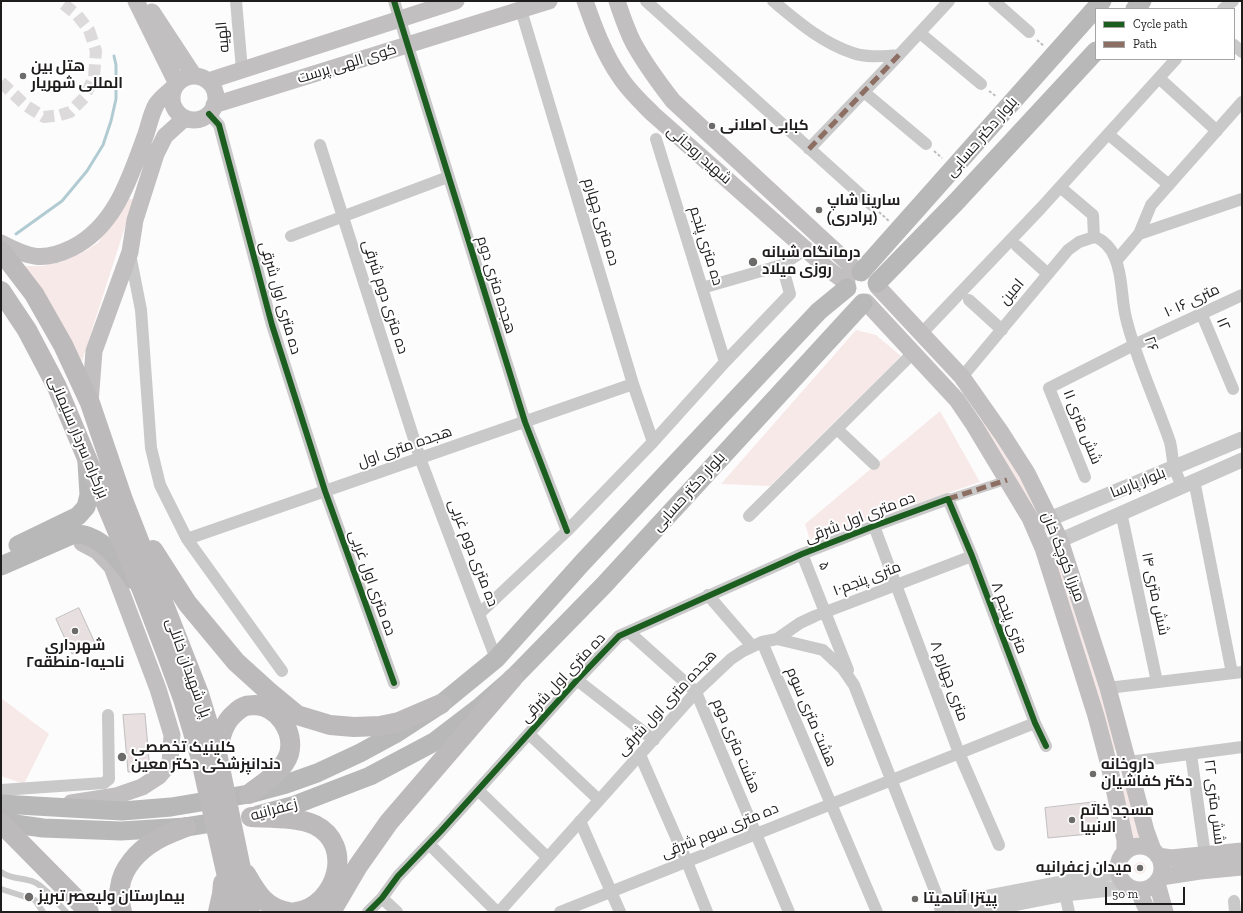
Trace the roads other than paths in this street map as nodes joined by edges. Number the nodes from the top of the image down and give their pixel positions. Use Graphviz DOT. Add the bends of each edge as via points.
graph roads {
  1 [pos="136,1"];
  2 [pos="147,1"];
  3 [pos="236,1"];
  4 [pos="394,1"];
  5 [pos="456,1"];
  6 [pos="549,1"];
  7 [pos="585,1"];
  8 [pos="617,1"];
  9 [pos="646,1"];
  10 [pos="773,1"];
  11 [pos="949,1"];
  12 [pos="994,1"];
  13 [pos="1233,1"];
  14 [pos="1224,8"];
  15 [pos="1095,9"];
  16 [pos="521,10"];
  17 [pos="399,19"];
  18 [pos="1029,32"];
  19 [pos="920,33"];
  20 [pos="407,45"];
  21 [pos="1095,52"];
  22 [pos="899,55"];
  23 [pos="1175,60"];
  24 [pos="242,70"];
  25 [pos="201,78"];
  26 [pos="1159,78"];
  27 [pos="981,84"];
  28 [pos="176,85"];
  29 [pos="864,92"];
  30 [pos="1242,102"];
  31 [pos="212,110"];
  32 [pos="185,118"];
  33 [pos="1217,131"];
  34 [pos="1108,134"];
  35 [pos="656,139"];
  36 [pos="926,144"];
  37 [pos="320,145"];
  38 [pos="809,149"];
  39 [pos="448,177"];
  40 [pos="1169,185"];
  41 [pos="1060,188"];
  42 [pos="1242,199"];
  43 [pos="872,205"];
  44 [pos="343,216"];
  45 [pos="1139,234"];
  46 [pos="290,236"];
  47 [pos="1094,237"];
  48 [pos="1,243"];
  49 [pos="1017,246"];
  50 [pos="806,249"];
  51 [pos="1,251"];
  52 [pos="130,252"];
  53 [pos="1116,261"];
  54 [pos="782,265"];
  55 [pos="1048,274"];
  56 [pos="853,279"];
  57 [pos="877,285"];
  58 [pos="702,288"];
  59 [pos="1,291"];
  60 [pos="1242,296"];
  61 [pos="969,300"];
  62 [pos="864,302"];
  63 [pos="1202,315"];
  64 [pos="1002,330"];
  65 [pos="922,333"];
  66 [pos="1134,345"];
  67 [pos="913,353"];
  68 [pos="725,362"];
  69 [pos="966,383"];
  70 [pos="633,384"];
  71 [pos="1049,388"];
  72 [pos="1233,389"];
  73 [pos="957,400"];
  74 [pos="90,403"];
  75 [pos="987,413"];
  76 [pos="525,422"];
  77 [pos="973,423"];
  78 [pos="837,429"];
  79 [pos="1242,439"];
  80 [pos="653,442"];
  81 [pos="86,456"];
  82 [pos="420,458"];
  83 [pos="1242,460"];
  84 [pos="874,464"];
  85 [pos="1174,467"];
  86 [pos="1085,477"];
  87 [pos="1007,480"];
  88 [pos="1188,483"];
  89 [pos="325,491"];
  90 [pos="948,499"];
  91 [pos="124,500"];
  92 [pos="1122,512"];
  93 [pos="749,516"];
  94 [pos="1051,518"];
  95 [pos="1033,525"];
  96 [pos="874,526"];
  97 [pos="567,531"];
  98 [pos="187,539"];
  99 [pos="1060,540"];
  100 [pos="58,541"];
  101 [pos="1042,548"];
  102 [pos="1,554"];
  103 [pos="802,554"];
  104 [pos="972,556"];
  105 [pos="1,566"];
  106 [pos="897,585"];
  107 [pos="142,590"];
  108 [pos="708,595"];
  109 [pos="826,613"];
  110 [pos="479,614"];
  111 [pos="629,632"];
  112 [pos="777,639"];
  113 [pos="757,644"];
  114 [pos="496,659"];
  115 [pos="282,671"];
  116 [pos="1237,673"];
  117 [pos="513,678"];
  118 [pos="577,680"];
  119 [pos="1157,682"];
  120 [pos="394,683"];
  121 [pos="854,685"];
  122 [pos="1108,688"];
  123 [pos="696,692"];
  124 [pos="441,704"];
  125 [pos="108,715"];
  126 [pos="1035,723"];
  127 [pos="529,734"];
  128 [pos="654,740"];
  129 [pos="1046,746"];
  130 [pos="1242,748"];
  131 [pos="217,753"];
  132 [pos="960,753"];
  133 [pos="1192,754"];
  134 [pos="640,755"];
  135 [pos="1129,762"];
  136 [pos="891,780"];
  137 [pos="214,782"];
  138 [pos="1,790"];
  139 [pos="478,790"];
  140 [pos="248,794"];
  141 [pos="599,800"];
  142 [pos="1,804"];
  143 [pos="831,804"];
  144 [pos="44,808"];
  145 [pos="252,817"];
  146 [pos="580,821"];
  147 [pos="1,823"];
  148 [pos="186,827"];
  149 [pos="756,834"];
  150 [pos="429,844"];
  151 [pos="999,845"];
  152 [pos="1242,851"];
  153 [pos="1125,852"];
  154 [pos="1156,853"];
  155 [pos="230,854"];
  156 [pos="1204,855"];
  157 [pos="547,857"];
  158 [pos="687,862"];
  159 [pos="1242,867"];
  160 [pos="1,872"];
  161 [pos="1118,872"];
  162 [pos="1159,880"];
  163 [pos="1133,888"];
  164 [pos="1,889"];
  165 [pos="612,892"];
  166 [pos="1065,894"];
  167 [pos="382,898"];
  168 [pos="942,909"];
  169 [pos="987,911"];
  170 [pos="43,912"];
  171 [pos="66,912"];
  172 [pos="89,912"];
  173 [pos="122,912"];
  174 [pos="218,912"];
  175 [pos="235,912"];
  176 [pos="250,912"];
  177 [pos="289,912"];
  178 [pos="296,912"];
  179 [pos="331,912"];
  180 [pos="368,912"];
  181 [pos="397,912"];
  182 [pos="498,912"];
  183 [pos="560,912"];
  184 [pos="620,912"];
  185 [pos="706,912"];
  186 [pos="789,912"];
  187 [pos="877,912"];
  188 [pos="965,912"];
  189 [pos="1069,912"];
  190 [pos="1148,912"];
  191 [pos="1165,912"];
  1 -- 28 [label="main road"];
  2 -- 25 [label="main road" via="154,15"];
  3 -- 24 [label="street, الهیه"];
  4 -- 17 [label="street, هجده متری دوم"];
  5 -- 17 [label="main road, کوی الهی پرست"];
  6 -- 16 [label="main road, کوی الهی پرست"];
  7 -- 50 [label="main road, شهید روحانی" via="609,59 633,93 653,114"];
  8 -- 56 [label="main road, شهید روحانی" via="634,44 673,101"];
  9 -- 38 [label="street"];
  10 -- 22 [label="street" via="823,40 853,53 870,56"];
  11 -- 19 [label="street"];
  12 -- 18 [label="street"];
  13 -- 14 [label="street"];
  15 -- 56 [label="main road, بلوار دکتر حسابی"];
  16 -- 20 [label="main road, کوی الهی پرست"];
  16 -- 70 [label="street, ده متری چهارم"];
  17 -- 20 [label="street, هجده متری دوم"];
  17 -- 24 [label="main road, کوی الهی پرست"];
  19 -- 22 [label="street"];
  19 -- 27 [label="street"];
  20 -- 31 [label="main road, کوی الهی پرست"];
  20 -- 39 [label="street, هجده متری دوم"];
  21 -- 57 [label="main road, بلوار دکتر حسابی"];
  22 -- 29 [label="street"];
  23 -- 26 [label="street"];
  24 -- 25 [label="main road, کوی الهی پرست"];
  25 -- 28 [label="main road" via="187,77"];
  25 -- 31 [label="main road" via="212,86 215,93 216,100"];
  26 -- 33 [label="street"];
  26 -- 34 [label="street"];
  28 -- 32 [label="main road" via="172,100 174,107"];
  28 -- 48 [label="main road" via="156,104 118,203 102,226 84,242 61,254 41,258 20,253"];
  29 -- 36 [label="street"];
  29 -- 38 [label="street"];
  30 -- 33 [label="street"];
  31 -- 32 [label="main road" via="198,119"];
  31 -- 89 [label="street, ده متری اول شرقی" via="219,125 272,324"];
  32 -- 52 [label="main road" via="165,136 156,154 135,220"];
  33 -- 40 [label="street"];
  34 -- 40 [label="street"];
  34 -- 41 [label="street"];
  35 -- 58 [label="street, ده متری پنجم"];
  37 -- 44 [label="street, ده متری دوم شرقی"];
  38 -- 43 [label="street"];
  39 -- 44 [label="street"];
  39 -- 76 [label="street, هجده متری دوم"];
  40 -- 45 [label="street" via="1151,205"];
  41 -- 47 [label="street" via="1093,215"];
  41 -- 65 [label="street"];
  42 -- 45 [label="street"];
  44 -- 46 [label="street"];
  44 -- 82 [label="street, ده متری دوم شرقی"];
  45 -- 53 [label="street"];
  47 -- 53 [label="street, ۲۶" via="1108,246"];
  47 -- 55 [label="street, امین" via="1079,242 1068,250"];
  49 -- 55 [label="street"];
  50 -- 54 [label="street"];
  50 -- 56 [label="main road, شهید روحانی"];
  51 -- 74 [label="highway, بزرگراه سردار سلیمانی" via="34,294 63,345"];
  52 -- 74 [label="main road" via="94,351"];
  52 -- 98 [label="street" via="141,310 152,448 160,485"];
  53 -- 66 [label="street, ۲۶" via="1126,318"];
  54 -- 58 [label="street"];
  54 -- 68 [label="street" via="790,294"];
  55 -- 64 [label="street, امین"];
  56 -- 57 [label="main road" via="870,274"];
  56 -- 62 [label="main road" via="849,295 852,299"];
  56 -- 114 [label="main road, بلوار دکتر حسابی" via="582,562"];
  57 -- 62 [label="main road" via="874,296"];
  57 -- 65 [label="main road, میرزا کوچک خان"];
  58 -- 68 [label="street, ده متری پنجم"];
  59 -- 81 [label="highway, بزرگراه سردار سلیمانی" via="27,330 54,380"];
  60 -- 63 [label="street, ۱۰ متری ۱۶"];
  61 -- 64 [label="street"];
  62 -- 67 [label="main road, میرزا کوچک خان"];
  62 -- 117 [label="main road, بلوار دکتر حسابی" via="604,585"];
  63 -- 66 [label="street, ۱۰ متری ۱۶"];
  63 -- 72 [label="street, ۱۲"];
  64 -- 69 [label="street, امین"];
  65 -- 69 [label="main road, میرزا کوچک خان"];
  66 -- 71 [label="street, ۱۰ متری ۱۶"];
  66 -- 85 [label="street, ۲۶" via="1171,444"];
  67 -- 73 [label="main road, میرزا کوچک خان"];
  67 -- 78 [label="street"];
  68 -- 80 [label="street"];
  69 -- 73 [label="main road"];
  69 -- 75 [label="main road, میرزا کوچک خان"];
  70 -- 76 [label="street, هجده متری اول"];
  70 -- 80 [label="street, ده متری چهارم"];
  71 -- 86 [label="street, شش متری ۱۱"];
  73 -- 77 [label="main road, میرزا کوچک خان"];
  74 -- 91 [label="highway, بزرگراه سردار سلیمانی"];
  75 -- 77 [label="main road"];
  75 -- 94 [label="main road, میرزا کوچک خان" via="1027,473"];
  76 -- 82 [label="street, هجده متری اول"];
  76 -- 97 [label="street, هجده متری دوم"];
  77 -- 87 [label="main road, میرزا کوچک خان"];
  78 -- 84 [label="street"];
  78 -- 93 [label="street"];
  79 -- 85 [label="street, بلوار پارسا"];
  80 -- 97 [label="street"];
  81 -- 102 [label="main road" via="89,495 86,507 78,516"];
  81 -- 107 [label="highway, بزرگراه سردار سلیمانی"];
  82 -- 89 [label="street, هجده متری اول"];
  82 -- 110 [label="street, ده متری دوم غربی"];
  83 -- 88 [label="street, بلوار پارسا"];
  85 -- 88 [label="street, ۲۶"];
  85 -- 94 [label="street, بلوار پارسا"];
  87 -- 90 [label="street"];
  87 -- 95 [label="main road, میرزا کوچک خان"];
  88 -- 92 [label="street, بلوار پارسا"];
  88 -- 116 [label="street, ۲۶"];
  89 -- 98 [label="street, هجده متری اول"];
  89 -- 120 [label="street, ده متری اول غربی"];
  90 -- 96 [label="street, ده متری اول شرقی"];
  90 -- 104 [label="street, ۸ متری پنجم"];
  91 -- 124 [label="highway" via="187,603 236,662 297,715 330,725 354,728 399,722"];
  91 -- 131 [label="highway, پل شهیدان خانلی" via="199,694"];
  92 -- 99 [label="street, بلوار پارسا"];
  92 -- 119 [label="street, شش متری ۱۴"];
  94 -- 95 [label="street, بلوار پارسا"];
  94 -- 99 [label="main road, میرزا کوچک خان"];
  95 -- 101 [label="main road, میرزا کوچک خان"];
  96 -- 103 [label="street, ده متری اول شرقی"];
  96 -- 106 [label="street, ۸ متری چهارم"];
  97 -- 110 [label="street"];
  98 -- 115 [label="street"];
  99 -- 101 [label="street, بلوار پارسا"];
  99 -- 122 [label="main road, میرزا کوچک خان"];
  100 -- 105 [label="main road"];
  100 -- 107 [label="main road" via="74,534 82,534 106,546"];
  100 -- 144 [label="main road" via="82,542 97,551 112,567 172,735 170,763 159,776 142,788 116,796"];
  101 -- 153 [label="main road, میرزا کوچک خان" via="1110,765"];
  103 -- 108 [label="street, ده متری اول شرقی"];
  103 -- 109 [label="street, ۵"];
  104 -- 106 [label="street, ۱۰متری پنجم"];
  104 -- 126 [label="street, ۸ متری پنجم"];
  106 -- 109 [label="street, ۱۰متری پنجم"];
  106 -- 132 [label="street, ۸ متری چهارم"];
  107 -- 137 [label="highway, پل شهیدان خانلی"];
  108 -- 111 [label="street, ده متری اول شرقی"];
  108 -- 113 [label="street, هشت متری سوم"];
  109 -- 112 [label="street, ۱۰متری پنجم" via="800,623"];
  109 -- 121 [label="street, ۵"];
  110 -- 114 [label="street, ده متری دوم غربی"];
  111 -- 118 [label="street, ده متری اول شرقی" via="619,636"];
  111 -- 123 [label="street"];
  112 -- 113 [label="street, هجده متری اول شرقی"];
  112 -- 121 [label="street, هجده متری اول شرقی" via="822,650 843,669"];
  113 -- 123 [label="street, هجده متری اول شرقی" via="731,659"];
  113 -- 143 [label="street, هشت متری سوم"];
  114 -- 124 [label="main road, زعفرانیه"];
  116 -- 119 [label="street"];
  117 -- 145 [label="main road, زعفرانیه" via="434,742 395,763 326,794"];
  117 -- 179 [label="highway" via="389,822 358,866"];
  118 -- 127 [label="street, ده متری اول شرقی"];
  118 -- 128 [label="street"];
  119 -- 122 [label="street"];
  121 -- 136 [label="street, هجده متری اول شرقی"];
  122 -- 135 [label="main road, میرزا کوچک خان"];
  123 -- 128 [label="street, هجده متری اول شرقی"];
  123 -- 149 [label="street, هشت متری دوم"];
  124 -- 140 [label="main road, زعفرانیه" via="360,753 317,773"];
  125 -- 138 [label="street" via="107,781"];
  126 -- 129 [label="street, ۸ متری پنجم"];
  126 -- 132 [label="street, ده متری سوم شرقی"];
  127 -- 139 [label="street, ده متری اول شرقی"];
  127 -- 141 [label="street"];
  128 -- 134 [label="street, هجده متری اول شرقی"];
  130 -- 133 [label="street"];
  131 -- 137 [label="highway, پل شهیدان خانلی"];
  131 -- 140 [label="highway" via="224,727 233,715 247,705 260,706 274,712 286,725 290,739 289,754 283,766"];
  132 -- 136 [label="street, ده متری سوم شرقی"];
  132 -- 151 [label="street, ۸ متری چهارم"];
  133 -- 135 [label="street"];
  133 -- 156 [label="street, شش متری ۲۲"];
  134 -- 141 [label="street, هجده متری اول شرقی"];
  134 -- 158 [label="street"];
  135 -- 154 [label="main road, میرزا کوچک خان" via="1146,831"];
  136 -- 143 [label="street, ده متری سوم شرقی"];
  136 -- 168 [label="street, هجده متری اول شرقی"];
  137 -- 155 [label="highway, پل شهیدان خانلی"];
  139 -- 150 [label="street, ده متری اول شرقی"];
  139 -- 157 [label="street"];
  140 -- 144 [label="main road, زعفرانیه" via="171,807 122,811"];
  141 -- 146 [label="street, هجده متری اول شرقی"];
  142 -- 144 [label="main road, زعفرانیه"];
  143 -- 149 [label="street, ده متری سوم شرقی"];
  143 -- 187 [label="street, هشت متری سوم"];
  145 -- 148 [label="main road, زعفرانیه"];
  145 -- 178 [label="highway" via="296,820 315,825 326,834 334,846 337,860 333,885 318,903"];
  146 -- 157 [label="street, هجده متری اول شرقی"];
  146 -- 165 [label="street"];
  147 -- 148 [label="main road, زعفرانیه" via="43,828 120,831"];
  147 -- 172 [label="highway"];
  148 -- 173 [label="highway" via="155,841 138,854 126,870 120,886 119,900"];
  149 -- 158 [label="street, ده متری سوم شرقی"];
  149 -- 186 [label="street, هشت متری دوم"];
  150 -- 167 [label="street, ده متری اول شرقی" via="398,876"];
  150 -- 182 [label="street"];
  152 -- 156 [label="main road"];
  153 -- 154 [label="main road" via="1139,846"];
  153 -- 161 [label="main road" via="1118,864"];
  154 -- 156 [label="main road" via="1171,858"];
  154 -- 162 [label="main road" via="1162,862"];
  155 -- 174 [label="highway"];
  155 -- 175 [label="highway, پل شهیدان خانلی"];
  155 -- 176 [label="highway, پل شهیدان خانلی"];
  155 -- 177 [label="highway" via="268,904 280,911"];
  157 -- 182 [label="street, هجده متری اول شرقی"];
  158 -- 165 [label="street, ده متری سوم شرقی"];
  158 -- 185 [label="street"];
  159 -- 162 [label="main road" via="1200,871"];
  160 -- 171 [label="lane" via="8,877 35,882"];
  161 -- 163 [label="main road" via="1120,878"];
  161 -- 168 [label="street"];
  162 -- 163 [label="main road" via="1145,890"];
  162 -- 191 [label="main road"];
  163 -- 166 [label="street"];
  163 -- 190 [label="main road"];
  164 -- 170 [label="lane" via="35,900"];
  165 -- 183 [label="street, ده متری سوم شرقی"];
  165 -- 184 [label="street"];
  166 -- 169 [label="street"];
  166 -- 189 [label="street"];
  167 -- 180 [label="street, ده متری اول شرقی"];
  167 -- 181 [label="street"];
  169 -- 188 [label="street"];
}
